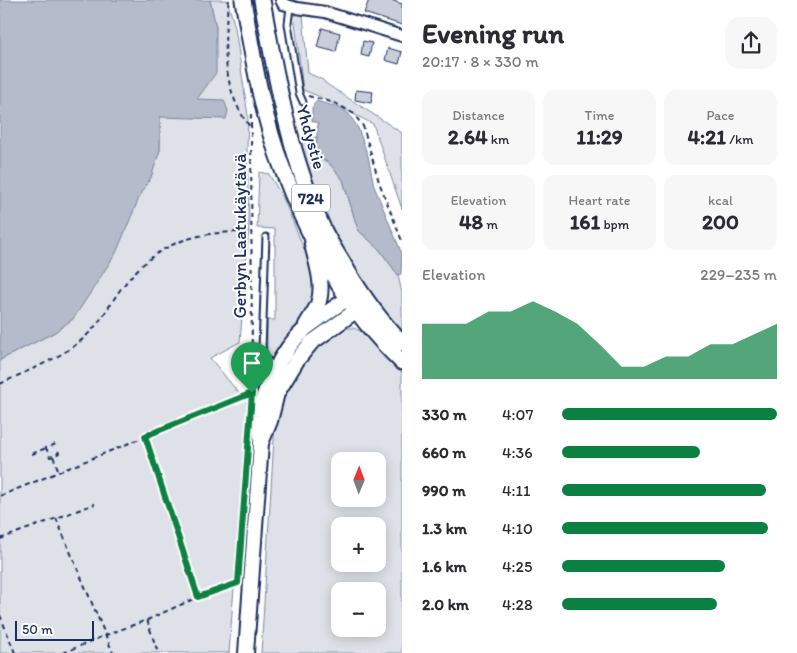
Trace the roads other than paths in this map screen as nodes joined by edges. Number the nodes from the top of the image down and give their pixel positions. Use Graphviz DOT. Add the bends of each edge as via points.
graph roads {
  1 [pos="243,0"];
  2 [pos="262,0"];
  3 [pos="281,0"];
  4 [pos="290,7"];
  5 [pos="402,36"];
  6 [pos="303,102"];
  7 [pos="310,233"];
  8 [pos="266,237"];
  9 [pos="355,301"];
  10 [pos="302,331"];
  11 [pos="402,342"];
  12 [pos="402,362"];
  13 [pos="281,372"];
  14 [pos="246,653"];
  1 -- 7 [label="main road, Yhdystie / 724" via="252,54 282,170"];
  2 -- 9 [label="main road, Yhdystie / 724" via="279,94 304,183"];
  3 -- 4 [label="street"];
  4 -- 5 [label="street" via="326,12"];
  4 -- 6 [label="lane" via="288,24"];
  7 -- 9 [label="main road, Yhdystie / 724"];
  7 -- 10 [label="main road" via="321,294 318,306"];
  8 -- 13 [label="lane" via="262,349 265,358"];
  9 -- 10 [label="main road" via="338,305"];
  9 -- 11 [label="main road, Yhdystie / 724"];
  9 -- 12 [label="main road, Yhdystie / 724" via="391,352"];
  9 -- 13 [label="main road"];
  10 -- 13 [label="main road" via="287,351"];
  13 -- 14 [label="main road" via="270,422 261,442"];
}
